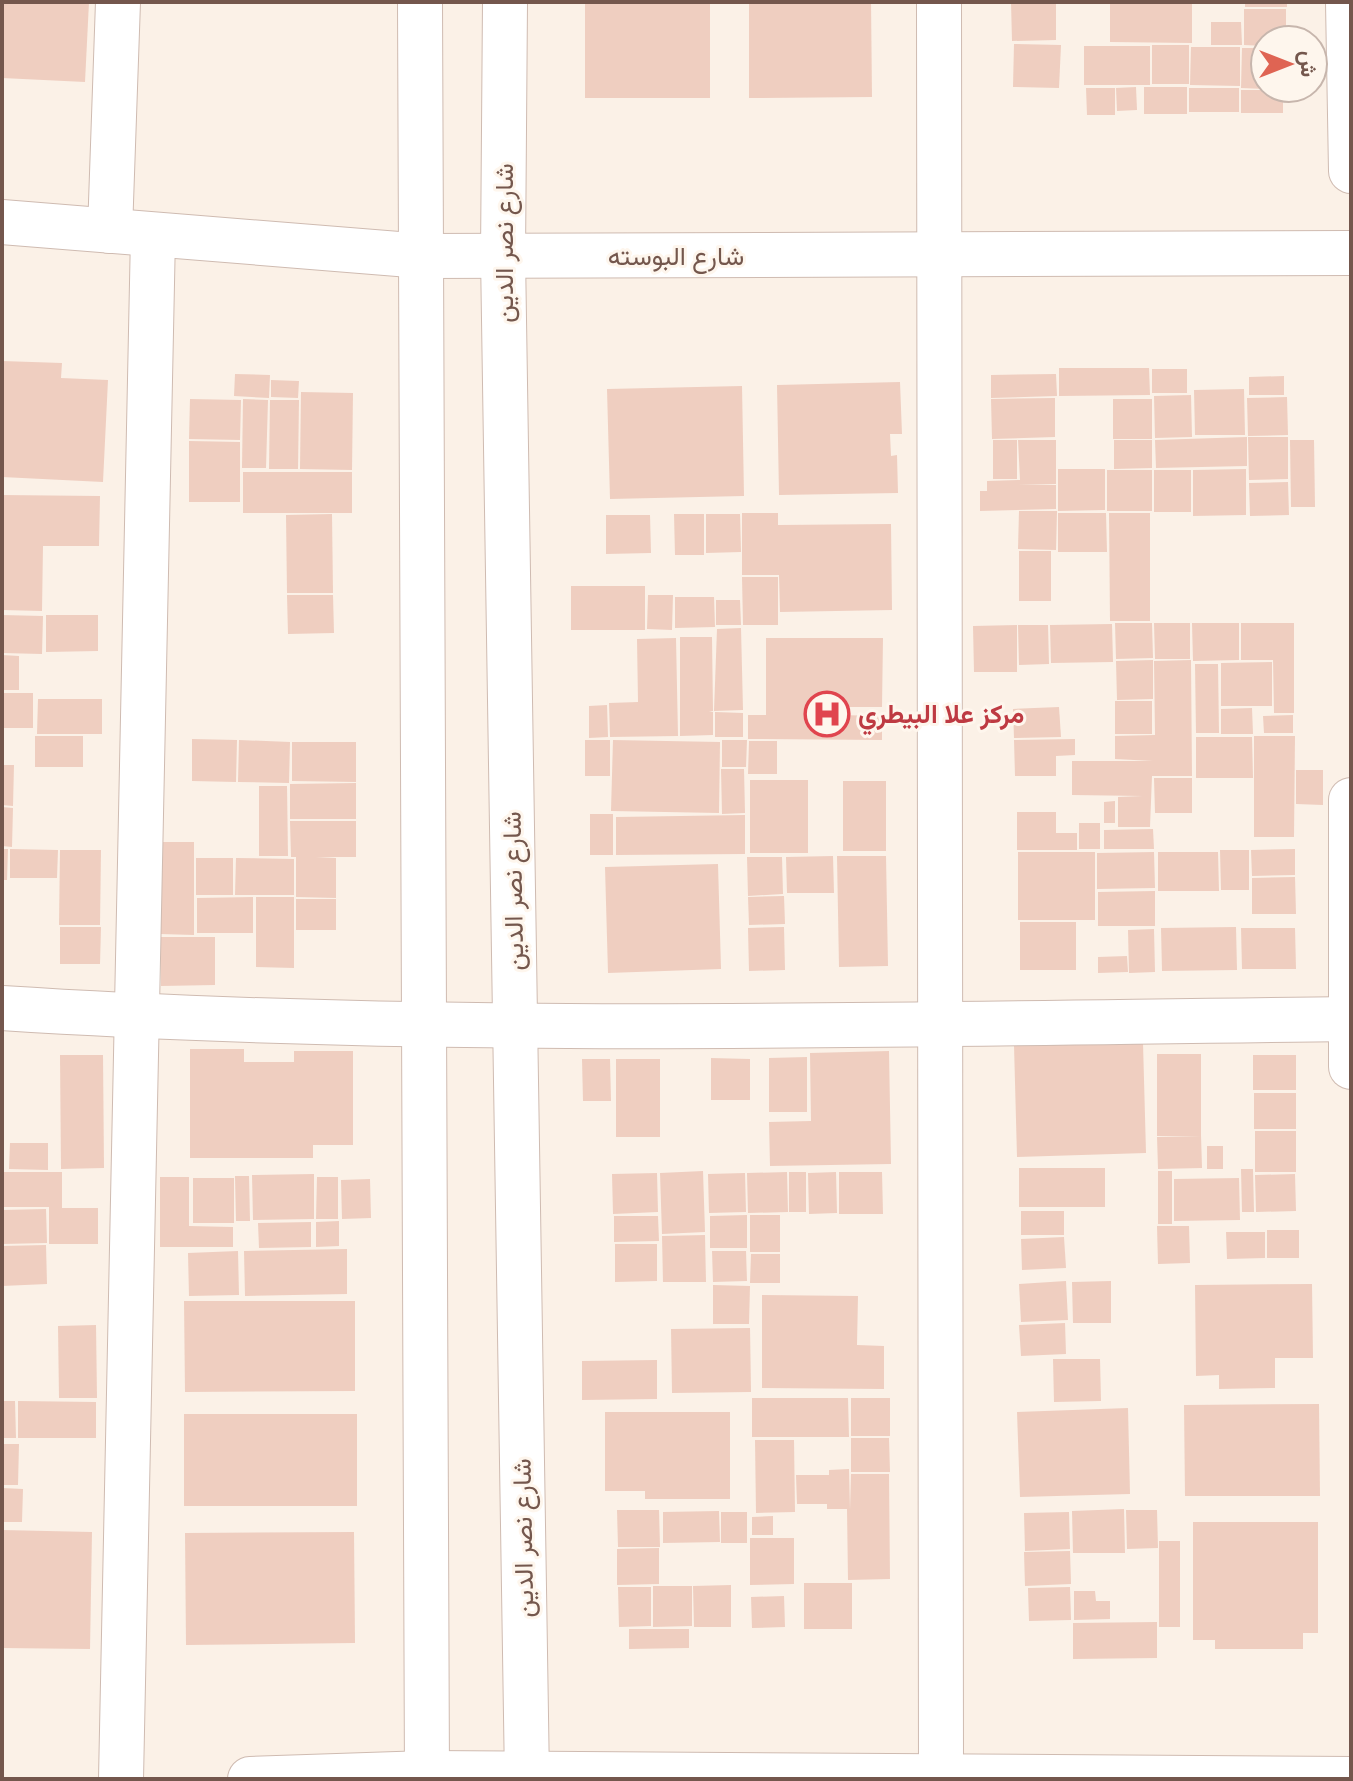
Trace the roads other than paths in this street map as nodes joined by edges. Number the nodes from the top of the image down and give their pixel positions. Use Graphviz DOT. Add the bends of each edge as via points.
graph roads {
  1 [pos="118,2"];
  2 [pos="420,2"];
  3 [pos="505,2"];
  4 [pos="939,2"];
  5 [pos="1348,2"];
  6 [pos="1351,171"];
  7 [pos="2,222"];
  8 [pos="110,231"];
  9 [pos="153,235"];
  10 [pos="1351,253"];
  11 [pos="939,254"];
  12 [pos="423,256"];
  13 [pos="503,256"];
  14 [pos="1351,800"];
  15 [pos="2,1008"];
  16 [pos="139,1017"];
  17 [pos="1351,1019"];
  18 [pos="425,1023"];
  19 [pos="938,1024"];
  20 [pos="515,1028"];
  21 [pos="1351,1067"];
  22 [pos="427,1776"];
  23 [pos="527,1776"];
  24 [pos="941,1776"];
  25 [pos="121,1779"];
  26 [pos="250,1779"];
  27 [pos="1351,1779"];
  1 -- 8 [label="street"];
  2 -- 12 [label="street"];
  3 -- 13 [label="street, شارع نصر الدين"];
  4 -- 11 [label="street"];
  5 -- 6 [label="street"];
  7 -- 8 [label="street, شارع البوسته"];
  8 -- 9 [label="street, شارع البوسته"];
  9 -- 12 [label="street, شارع البوسته"];
  9 -- 16 [label="street"];
  10 -- 11 [label="street, شارع البوسته"];
  11 -- 13 [label="street, شارع البوسته"];
  11 -- 19 [label="street"];
  12 -- 13 [label="street, شارع البوسته"];
  12 -- 18 [label="street"];
  13 -- 20 [label="street, شارع نصر الدين"];
  14 -- 17 [label="street"];
  15 -- 16 [label="street"];
  16 -- 18 [label="street"];
  16 -- 25 [label="street"];
  17 -- 19 [label="street"];
  17 -- 21 [label="street"];
  18 -- 20 [label="street"];
  18 -- 22 [label="street"];
  19 -- 20 [label="street"];
  19 -- 24 [label="street"];
  20 -- 23 [label="street, شارع نصر الدين"];
  22 -- 23 [label="street"];
  22 -- 26 [label="street"];
  23 -- 24 [label="street"];
  24 -- 27 [label="street"];
}
